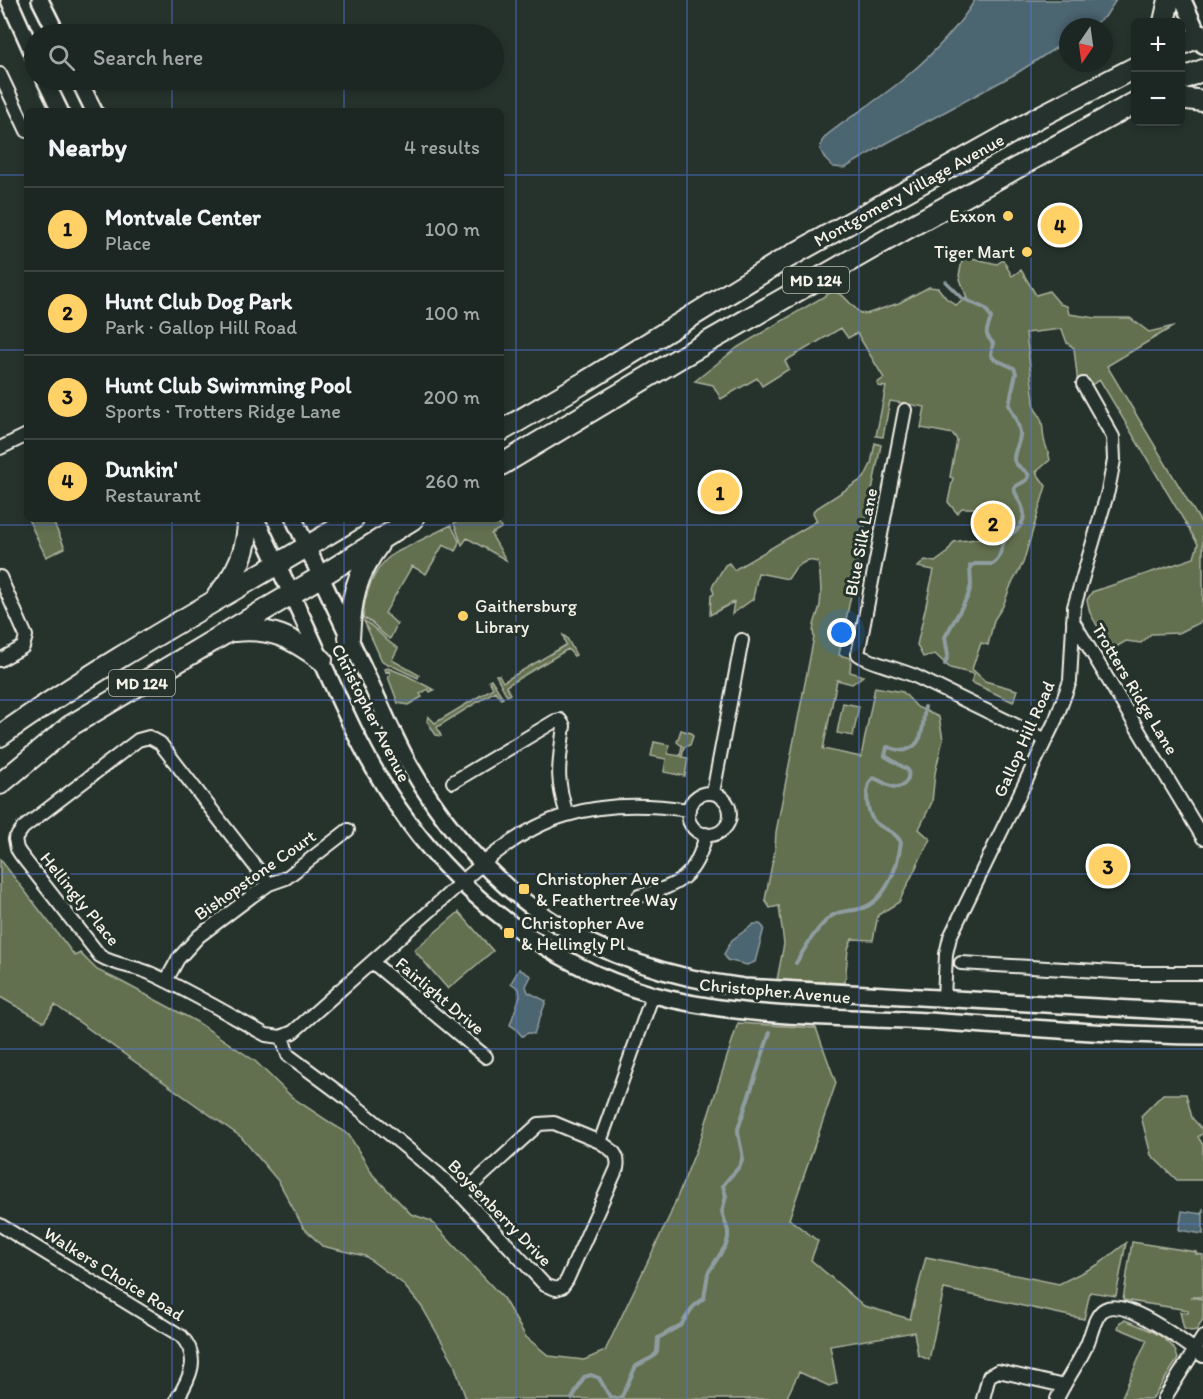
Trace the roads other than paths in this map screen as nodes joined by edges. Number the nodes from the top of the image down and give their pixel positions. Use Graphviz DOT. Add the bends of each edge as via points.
graph roads {
  1 [pos="9,0"];
  2 [pos="40,0"];
  3 [pos="1170,0"];
  4 [pos="1183,0"];
  5 [pos="1165,18"];
  6 [pos="52,24"];
  7 [pos="24,34"];
  8 [pos="1202,39"];
  9 [pos="1185,44"];
  10 [pos="1131,67"];
  11 [pos="1203,70"];
  12 [pos="0,74"];
  13 [pos="1185,78"];
  14 [pos="50,90"];
  15 [pos="83,90"];
  16 [pos="1185,99"];
  17 [pos="1203,101"];
  18 [pos="1131,105"];
  19 [pos="59,108"];
  20 [pos="92,108"];
  21 [pos="24,125"];
  22 [pos="1083,384"];
  23 [pos="905,410"];
  24 [pos="504,428"];
  25 [pos="24,436"];
  26 [pos="0,448"];
  27 [pos="504,463"];
  28 [pos="248,522"];
  29 [pos="257,522"];
  30 [pos="295,522"];
  31 [pos="348,522"];
  32 [pos="408,522"];
  33 [pos="386,536"];
  34 [pos="307,547"];
  35 [pos="278,564"];
  36 [pos="0,577"];
  37 [pos="320,577"];
  38 [pos="292,594"];
  39 [pos="210,604"];
  40 [pos="1072,620"];
  41 [pos="228,632"];
  42 [pos="349,638"];
  43 [pos="742,640"];
  44 [pos="0,660"];
  45 [pos="322,660"];
  46 [pos="0,736"];
  47 [pos="1046,740"];
  48 [pos="453,782"];
  49 [pos="0,784"];
  50 [pos="713,793"];
  51 [pos="689,810"];
  52 [pos="567,815"];
  53 [pos="348,830"];
  54 [pos="706,834"];
  55 [pos="1203,838"];
  56 [pos="482,864"];
  57 [pos="462,882"];
  58 [pos="269,884"];
  59 [pos="639,896"];
  60 [pos="372,962"];
  61 [pos="961,963"];
  62 [pos="1203,973"];
  63 [pos="166,981"];
  64 [pos="653,994"];
  65 [pos="944,999"];
  66 [pos="1203,1013"];
  67 [pos="1203,1036"];
  68 [pos="282,1037"];
  69 [pos="486,1057"];
  70 [pos="600,1142"];
  71 [pos="461,1195"];
  72 [pos="0,1225"];
  73 [pos="1203,1338"];
  74 [pos="1199,1353"];
  75 [pos="1064,1386"];
  76 [pos="177,1399"];
  77 [pos="983,1399"];
  78 [pos="1057,1399"];
  79 [pos="1164,1399"];
  1 -- 7 [label="street"];
  2 -- 6 [label="street"];
  3 -- 5 [label="main road"];
  4 -- 8 [label="street"];
  8 -- 9 [label="main road"];
  10 -- 24 [label="main road, Montgomery Village Avenue / MD 124" via="778,263"];
  11 -- 13 [label="main road"];
  12 -- 21 [label="street"];
  14 -- 19 [label="street"];
  15 -- 20 [label="street"];
  16 -- 17 [label="main road"];
  18 -- 27 [label="main road, Montgomery Village Avenue / MD 124" via="739,323"];
  22 -- 40 [label="street, Gallop Hill Road" via="1113,437 1114,460"];
  23 -- 47 [label="street, Blue Silk Lane" via="858,652 862,658 915,676"];
  25 -- 26 [label="street"];
  28 -- 39 [label="main road" via="239,565"];
  29 -- 35 [label="street, Christopher Avenue"];
  30 -- 34 [label="street, Christopher Avenue"];
  31 -- 34 [label="main road, MD 124"];
  32 -- 33 [label="main road, MD 124"];
  33 -- 37 [label="main road, MD 124"];
  33 -- 42 [label="main road" via="365,562 355,584"];
  34 -- 35 [label="main road, MD 124"];
  34 -- 37 [label="street, Christopher Avenue"];
  35 -- 38 [label="street, Christopher Avenue"];
  35 -- 39 [label="main road, MD 124"];
  36 -- 44 [label="street" via="26,636 23,647"];
  37 -- 38 [label="main road, MD 124"];
  37 -- 42 [label="street, Christopher Avenue"];
  38 -- 41 [label="main road, MD 124"];
  38 -- 45 [label="street, Christopher Avenue"];
  39 -- 46 [label="main road, MD 124"];
  40 -- 47 [label="street, Gallop Hill Road" via="1070,681"];
  40 -- 55 [label="street, Trotters Ridge Lane"];
  41 -- 45 [label="main road" via="253,629 278,633"];
  41 -- 49 [label="main road, MD 124" via="70,726"];
  42 -- 56 [label="street, Christopher Avenue" via="409,764 449,824"];
  43 -- 50 [label="street"];
  45 -- 57 [label="street, Christopher Avenue" via="378,775 407,821"];
  47 -- 65 [label="street, Gallop Hill Road" via="950,938"];
  48 -- 52 [label="street" via="560,720 564,726 558,780"];
  50 -- 51 [label="street" via="696,798"];
  50 -- 54 [label="street" via="727,803 730,815 721,831"];
  51 -- 52 [label="street" via="625,806"];
  51 -- 54 [label="street" via="693,826"];
  52 -- 56 [label="street" via="518,838"];
  53 -- 58 [label="street, Bishopstone Court" via="286,878"];
  54 -- 59 [label="street" via="700,857 688,876 670,887"];
  56 -- 57 [label="street"];
  56 -- 65 [label="street, Christopher Avenue" via="554,924 638,964 676,976 744,987"];
  57 -- 60 [label="street"];
  57 -- 64 [label="street, Christopher Avenue" via="505,920 548,948 611,979"];
  58 -- 63 [label="street, Bishopstone Court" via="190,944"];
  58 -- 63 [label="street, Hellingly Place" via="160,743 149,737 138,740 20,831 15,844 21,855 100,956"];
  60 -- 68 [label="street" via="293,1032"];
  60 -- 69 [label="street, Fairlight Drive"];
  61 -- 62 [label="street"];
  63 -- 68 [label="street, Hellingly Place" via="266,1035"];
  64 -- 67 [label="street, Christopher Avenue" via="738,1011"];
  64 -- 70 [label="street"];
  65 -- 66 [label="street, Christopher Avenue"];
  68 -- 71 [label="street, Boysenberry Drive" via="285,1051 292,1058 372,1118"];
  70 -- 71 [label="street" via="554,1123 539,1124"];
  70 -- 71 [label="street, Boysenberry Drive" via="615,1153 617,1168 560,1289 544,1285"];
  72 -- 76 [label="street, Walkers Choice Road" via="181,1336 191,1349 192,1368"];
  73 -- 74 [label="street"];
  74 -- 75 [label="street" via="1142,1316 1107,1308 1097,1319 1081,1359"];
  74 -- 79 [label="street"];
  75 -- 77 [label="street" via="998,1371 989,1376"];
  75 -- 78 [label="street"];
}
